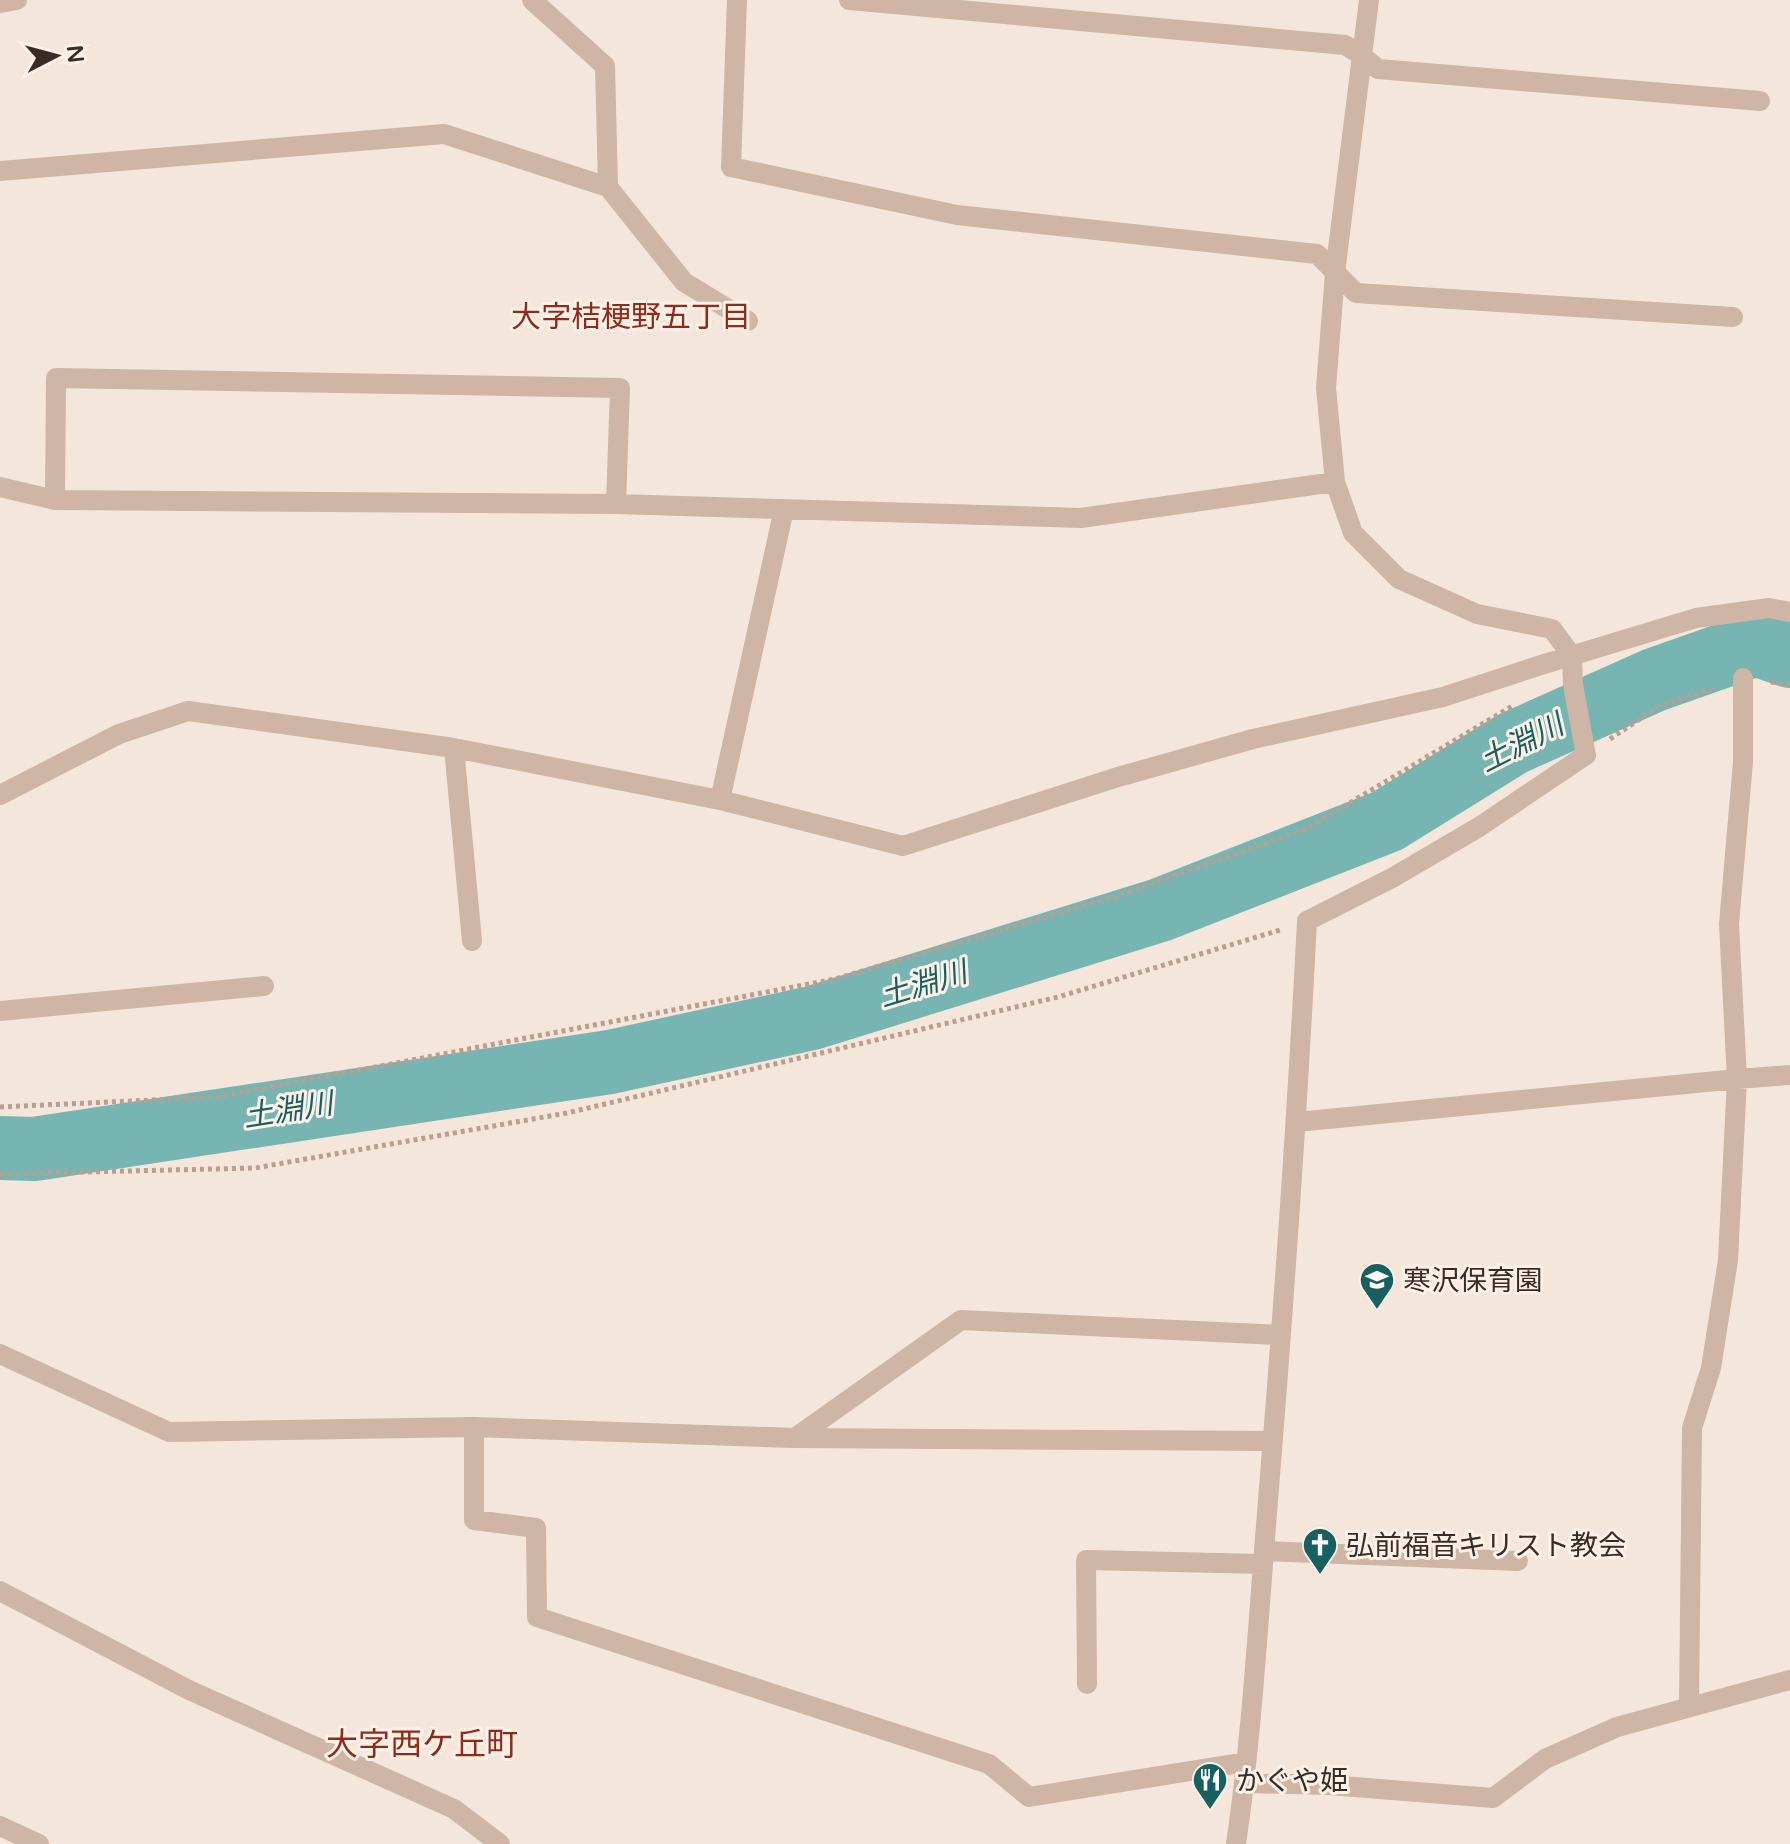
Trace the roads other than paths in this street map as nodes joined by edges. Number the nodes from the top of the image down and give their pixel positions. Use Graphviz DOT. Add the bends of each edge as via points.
graph roads {
  1 [pos="17,0"];
  2 [pos="532,0"];
  3 [pos="737,0"];
  4 [pos="849,0"];
  5 [pos="1369,0"];
  6 [pos="0,3"];
  7 [pos="1361,55"];
  8 [pos="1760,101"];
  9 [pos="0,171"];
  10 [pos="608,187"];
  11 [pos="1335,273"];
  12 [pos="1733,317"];
  13 [pos="748,321"];
  14 [pos="1335,482"];
  15 [pos="0,487"];
  16 [pos="55,500"];
  17 [pos="616,504"];
  18 [pos="784,509"];
  19 [pos="1790,612"];
  20 [pos="1572,656"];
  21 [pos="1743,678"];
  22 [pos="454,748"];
  23 [pos="0,795"];
  24 [pos="720,800"];
  25 [pos="472,941"];
  26 [pos="264,986"];
  27 [pos="0,1011"];
  28 [pos="1790,1075"];
  29 [pos="1737,1079"];
  30 [pos="1297,1122"];
  31 [pos="1280,1335"];
  32 [pos="0,1354"];
  33 [pos="474,1427"];
  34 [pos="795,1438"];
  35 [pos="1273,1441"];
  36 [pos="1263,1557"];
  37 [pos="1518,1561"];
  38 [pos="0,1591"];
  39 [pos="1790,1680"];
  40 [pos="1087,1684"];
  41 [pos="1689,1706"];
  42 [pos="1246,1772"];
  43 [pos="0,1826"];
  44 [pos="39,1844"];
  45 [pos="500,1844"];
  46 [pos="1236,1844"];
  1 -- 6 [label="street"];
  2 -- 10 [label="street" via="605,66"];
  3 -- 11 [label="street" via="731,167 957,215 1317,254"];
  4 -- 7 [label="street" via="1345,45"];
  5 -- 7 [label="street"];
  7 -- 8 [label="street" via="1378,69"];
  7 -- 11 [label="street"];
  9 -- 10 [label="street" via="444,134"];
  10 -- 13 [label="street" via="684,282"];
  11 -- 12 [label="street" via="1356,293"];
  11 -- 14 [label="street" via="1326,388"];
  14 -- 18 [label="street" via="1081,518"];
  14 -- 20 [label="street" via="1353,533 1399,579 1477,614 1552,629"];
  15 -- 16 [label="street"];
  16 -- 17 [label="street"];
  16 -- 17 [label="street" via="56,378 620,388"];
  17 -- 18 [label="street"];
  18 -- 24 [label="street"];
  19 -- 20 [label="street" via="1769,608 1696,618"];
  20 -- 24 [label="street" via="1443,697 1253,739 1118,777 903,846"];
  20 -- 30 [label="street" via="1584,748 1479,827 1307,921"];
  21 -- 29 [label="street" via="1743,762 1729,924"];
  22 -- 23 [label="street" via="188,711 119,734"];
  22 -- 24 [label="street"];
  22 -- 25 [label="street"];
  26 -- 27 [label="street"];
  28 -- 29 [label="street"];
  29 -- 30 [label="street"];
  29 -- 41 [label="street" via="1728,1260 1711,1368 1692,1428"];
  30 -- 31 [label="street"];
  31 -- 34 [label="street" via="961,1320"];
  31 -- 35 [label="street"];
  32 -- 33 [label="street" via="169,1432"];
  33 -- 34 [label="street"];
  33 -- 42 [label="street" via="474,1520 536,1528 537,1617 989,1764 1029,1797"];
  34 -- 35 [label="street"];
  35 -- 36 [label="street"];
  36 -- 37 [label="street"];
  36 -- 40 [label="street" via="1086,1560"];
  36 -- 42 [label="street"];
  38 -- 45 [label="street" via="189,1690 454,1809"];
  39 -- 41 [label="street"];
  41 -- 42 [label="street" via="1617,1727 1545,1759 1493,1798 1329,1785"];
  42 -- 46 [label="street"];
  43 -- 44 [label="street"];
}
